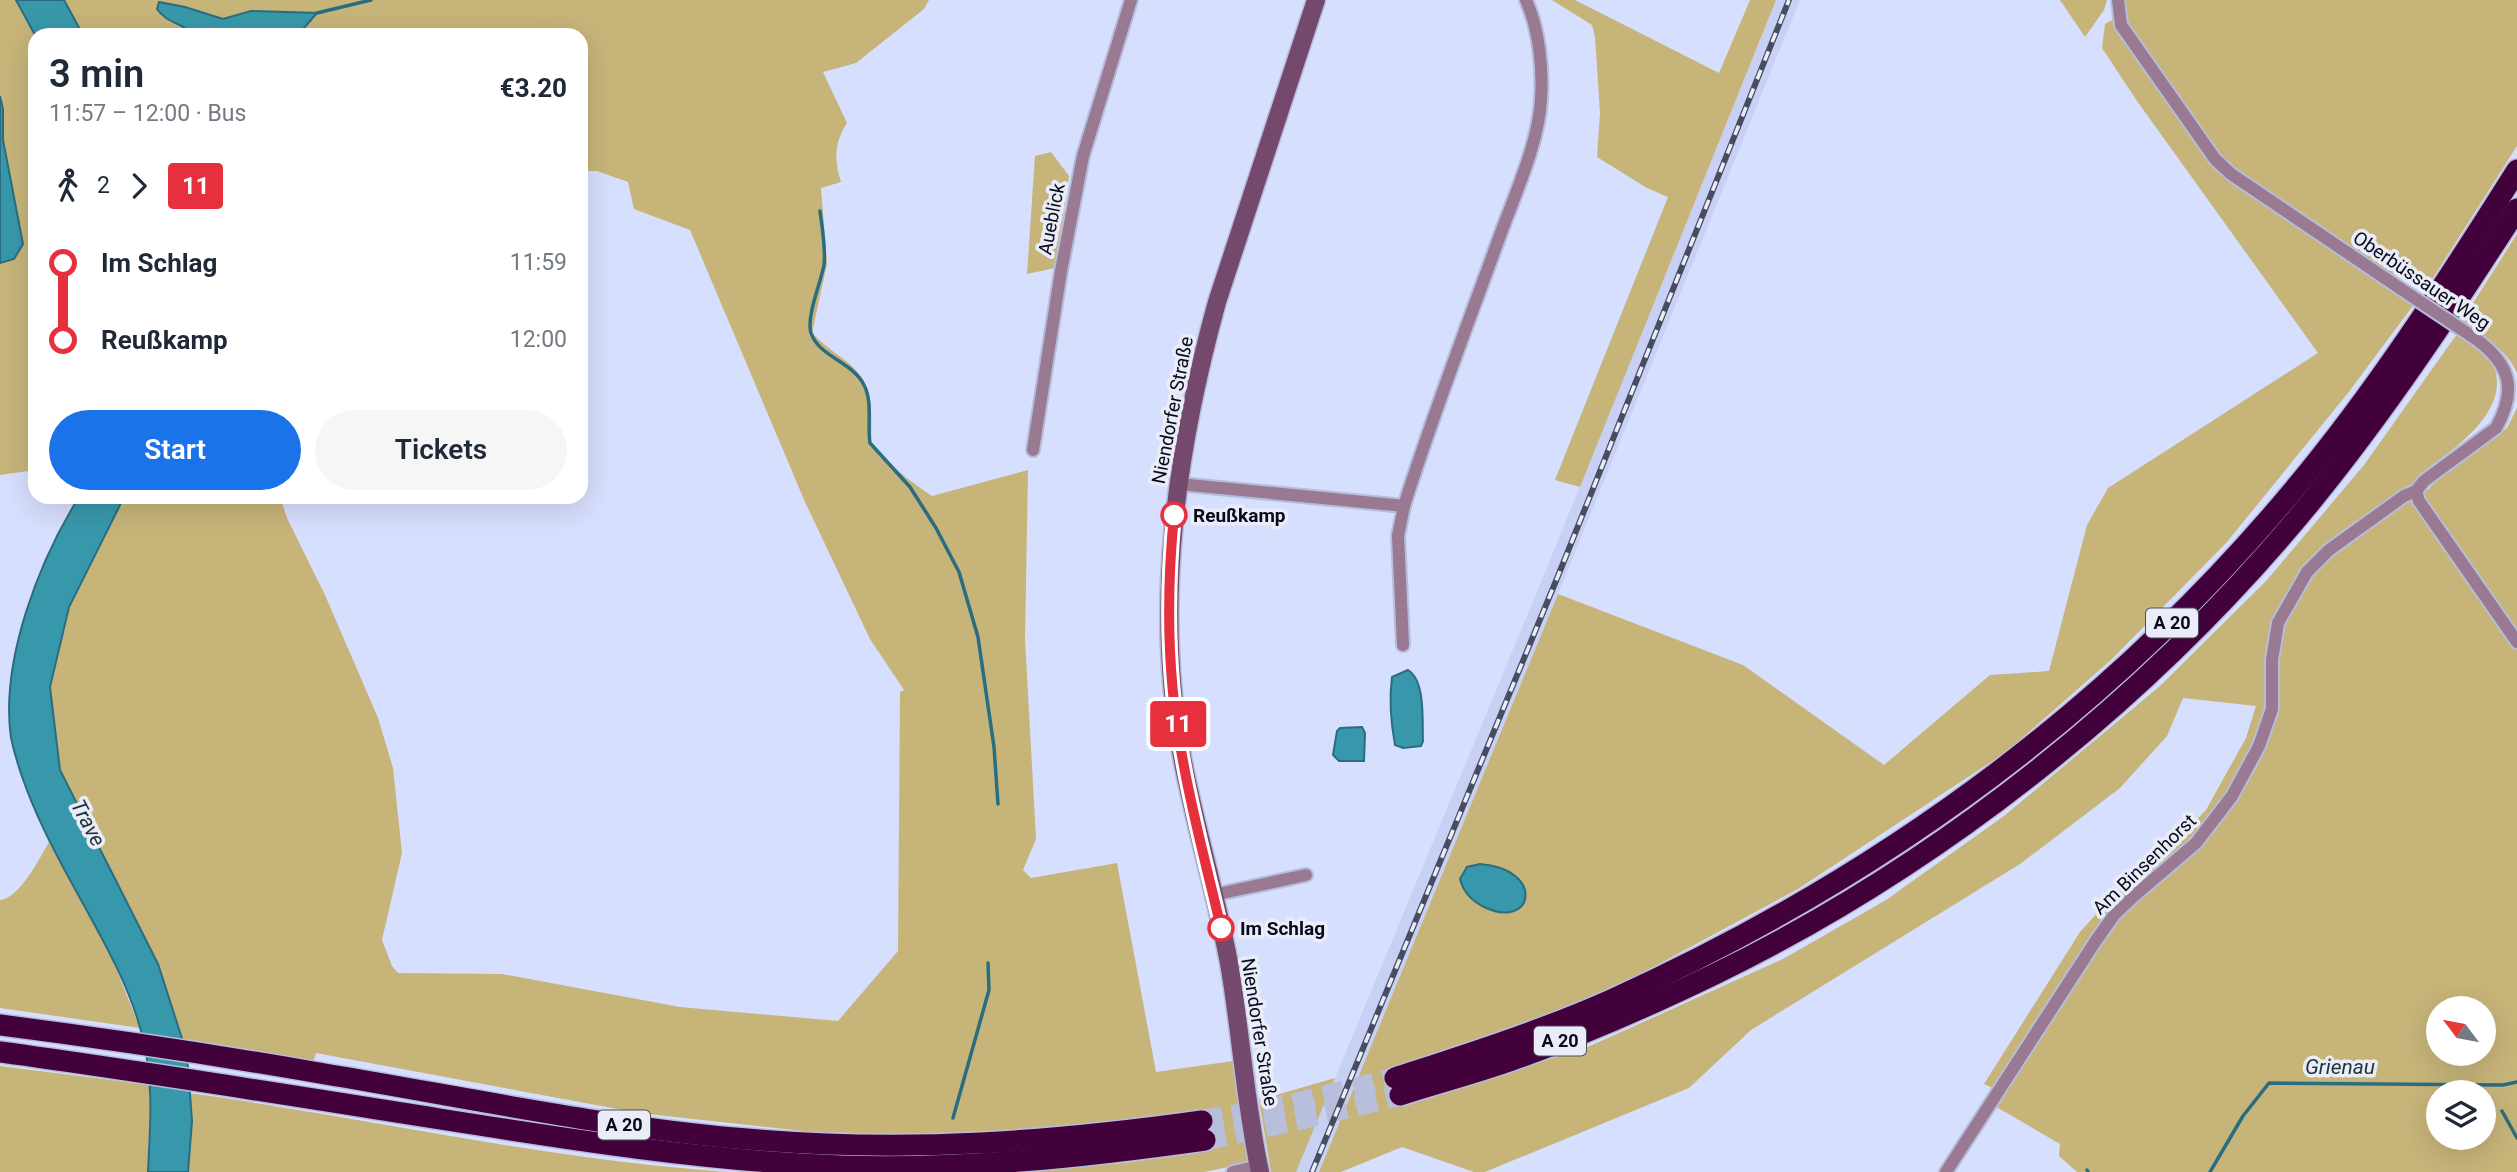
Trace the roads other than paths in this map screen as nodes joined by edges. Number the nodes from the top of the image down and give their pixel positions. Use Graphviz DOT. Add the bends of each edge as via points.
graph roads {
  1 [pos="1131,0"];
  2 [pos="1316,0"];
  3 [pos="1527,0"];
  4 [pos="2118,0"];
  5 [pos="2517,170"];
  6 [pos="2517,209"];
  7 [pos="1033,450"];
  8 [pos="1179,484"];
  9 [pos="2416,491"];
  10 [pos="1404,506"];
  11 [pos="2517,642"];
  12 [pos="1403,645"];
  13 [pos="1306,875"];
  14 [pos="1213,895"];
  15 [pos="0,1025"];
  16 [pos="0,1052"];
  17 [pos="1260,1169"];
  18 [pos="1233,1172"];
  19 [pos="1946,1172"];
  1 -- 7 [label="street, Aueblick" via="1083,156"];
  2 -- 8 [label="main road, Niendorfer Straße" via="1217,302"];
  3 -- 10 [label="street" via="1534,16 1540,66 1536,131"];
  4 -- 9 [label="street, Oberbüssauer Weg, bridge" via="2121,25 2215,159 2476,339 2507,367 2514,387 2511,408 2496,428"];
  5 -- 6 [label="highway, A 20" via="2395,358 2293,491 2156,638 2043,738 1865,866 1793,909 1597,1006 1397,1086 1512,1060 1716,974 1876,883 2054,755 2170,654 2308,505 2412,370"];
  8 -- 10 [label="street"];
  8 -- 14 [label="main road, Niendorfer Straße" via="1168,573 1170,644 1183,761"];
  9 -- 11 [label="street"];
  9 -- 19 [label="street, Am Binsenhorst" via="2329,550 2308,572 2278,623 2272,709 2259,746 2232,796 2196,843 2115,915"];
  10 -- 12 [label="street" via="1398,536"];
  13 -- 14 [label="street"];
  14 -- 17 [label="main road, Niendorfer Straße"];
  15 -- 16 [label="highway, A 20" via="136,1043 687,1134 925,1146 1204,1131 1082,1156 1020,1162 841,1166 684,1154"];
  17 -- 18 [label="street"];
}
